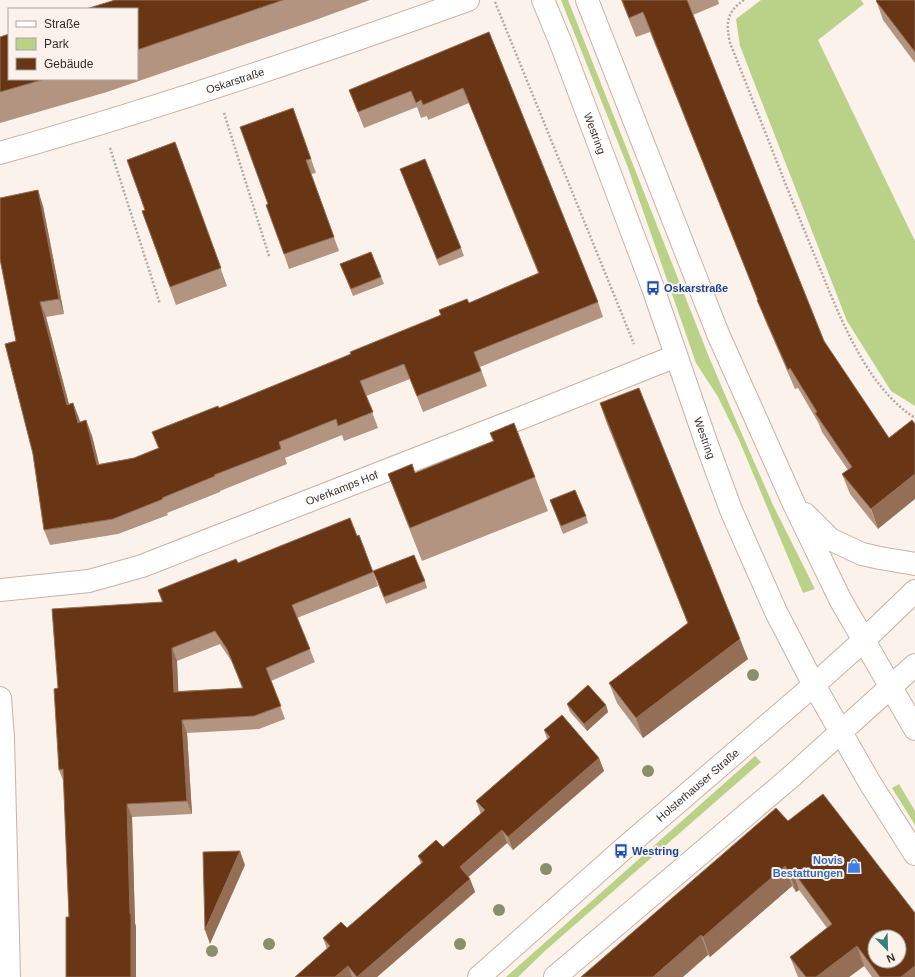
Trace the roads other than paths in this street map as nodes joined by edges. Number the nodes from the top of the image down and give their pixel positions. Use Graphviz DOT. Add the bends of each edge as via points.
graph roads {
  1 [pos="468,0"];
  2 [pos="543,0"];
  3 [pos="587,0"];
  4 [pos="0,153"];
  5 [pos="676,356"];
  6 [pos="793,502"];
  7 [pos="915,564"];
  8 [pos="0,590"];
  9 [pos="915,591"];
  10 [pos="863,641"];
  11 [pos="915,665"];
  12 [pos="814,685"];
  13 [pos="890,687"];
  14 [pos="0,698"];
  15 [pos="915,729"];
  16 [pos="841,733"];
  17 [pos="2,738"];
  18 [pos="915,854"];
  19 [pos="9,977"];
  20 [pos="479,977"];
  21 [pos="555,977"];
  1 -- 4 [label="main road, Oskarstraße" via="216,88"];
  2 -- 5 [label="main road, Westring"];
  3 -- 6 [label="main road" via="718,334"];
  5 -- 8 [label="main road, Overkamps Hof" via="142,566 89,581"];
  5 -- 12 [label="main road, Westring" via="731,510 776,612"];
  6 -- 7 [label="main road" via="830,539 862,554"];
  6 -- 10 [label="main road"];
  9 -- 10 [label="main road, Holsterhauser Straße"];
  10 -- 12 [label="main road, Holsterhauser Straße"];
  10 -- 13 [label="main road"];
  11 -- 13 [label="main road"];
  12 -- 16 [label="main road, Westring"];
  12 -- 20 [label="main road, Holsterhauser Straße"];
  13 -- 15 [label="main road"];
  13 -- 16 [label="main road"];
  14 -- 17 [label="main road"];
  16 -- 18 [label="main road, Westring"];
  16 -- 21 [label="main road"];
  17 -- 19 [label="main road"];
}
